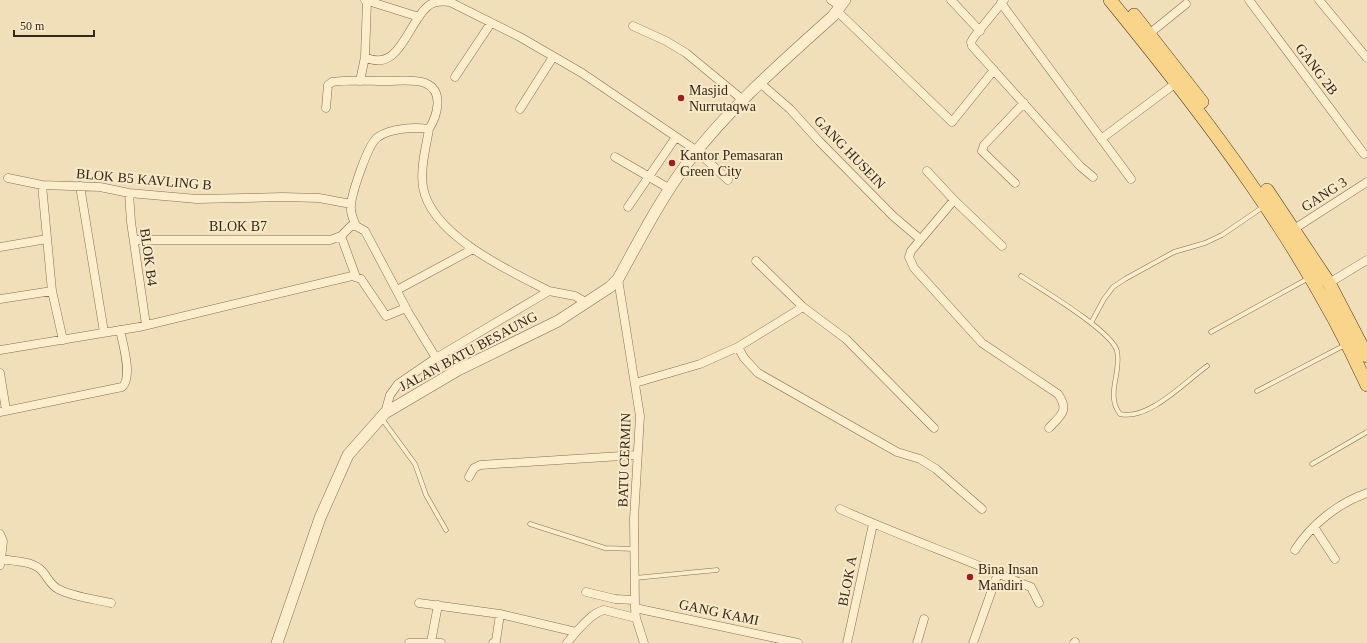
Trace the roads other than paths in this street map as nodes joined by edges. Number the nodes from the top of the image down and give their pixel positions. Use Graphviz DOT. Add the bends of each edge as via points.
graph roads {
  1 [pos="366,0"];
  2 [pos="951,0"];
  3 [pos="1110,0"];
  4 [pos="1121,0"];
  5 [pos="1249,0"];
  6 [pos="1319,0"];
  7 [pos="1003,2"];
  8 [pos="838,4"];
  9 [pos="1186,4"];
  10 [pos="419,17"];
  11 [pos="491,23"];
  12 [pos="633,26"];
  13 [pos="980,31"];
  14 [pos="1149,34"];
  15 [pos="365,57"];
  16 [pos="553,57"];
  17 [pos="1367,58"];
  18 [pos="994,70"];
  19 [pos="455,77"];
  20 [pos="360,81"];
  21 [pos="760,83"];
  22 [pos="1176,83"];
  23 [pos="742,100"];
  24 [pos="1024,104"];
  25 [pos="326,108"];
  26 [pos="520,109"];
  27 [pos="429,129"];
  28 [pos="676,137"];
  29 [pos="1101,138"];
  30 [pos="697,152"];
  31 [pos="1364,154"];
  32 [pos="615,157"];
  33 [pos="927,171"];
  34 [pos="648,177"];
  35 [pos="1093,177"];
  36 [pos="8,178"];
  37 [pos="1131,179"];
  38 [pos="728,180"];
  39 [pos="1367,182"];
  40 [pos="1015,183"];
  41 [pos="42,185"];
  42 [pos="80,186"];
  43 [pos="670,188"];
  44 [pos="129,192"];
  45 [pos="954,200"];
  46 [pos="1270,203"];
  47 [pos="350,204"];
  48 [pos="628,207"];
  49 [pos="356,226"];
  50 [pos="1294,229"];
  51 [pos="341,236"];
  52 [pos="47,239"];
  53 [pos="920,239"];
  54 [pos="134,240"];
  55 [pos="1002,246"];
  56 [pos="0,247"];
  57 [pos="473,249"];
  58 [pos="1367,260"];
  59 [pos="756,261"];
  60 [pos="1021,276"];
  61 [pos="356,277"];
  62 [pos="1311,277"];
  63 [pos="618,278"];
  64 [pos="1329,283"];
  65 [pos="397,290"];
  66 [pos="52,291"];
  67 [pos="549,291"];
  68 [pos="0,300"];
  69 [pos="587,302"];
  70 [pos="803,307"];
  71 [pos="406,308"];
  72 [pos="1092,323"];
  73 [pos="146,325"];
  74 [pos="120,330"];
  75 [pos="104,332"];
  76 [pos="1211,332"];
  77 [pos="63,340"];
  78 [pos="1347,344"];
  79 [pos="738,347"];
  80 [pos="0,350"];
  81 [pos="1367,356"];
  82 [pos="436,358"];
  83 [pos="1207,366"];
  84 [pos="0,373"];
  85 [pos="635,383"];
  86 [pos="1367,385"];
  87 [pos="1257,391"];
  88 [pos="3,411"];
  89 [pos="383,415"];
  90 [pos="934,428"];
  91 [pos="1049,428"];
  92 [pos="1367,432"];
  93 [pos="637,455"];
  94 [pos="1312,464"];
  95 [pos="469,477"];
  96 [pos="1367,493"];
  97 [pos="840,509"];
  98 [pos="982,509"];
  99 [pos="530,524"];
  100 [pos="873,524"];
  101 [pos="1314,527"];
  102 [pos="446,530"];
  103 [pos="0,534"];
  104 [pos="634,549"];
  105 [pos="1295,550"];
  106 [pos="1335,559"];
  107 [pos="1,562"];
  108 [pos="717,570"];
  109 [pos="998,573"];
  110 [pos="634,578"];
  111 [pos="586,592"];
  112 [pos="111,603"];
  113 [pos="419,603"];
  114 [pos="1039,603"];
  115 [pos="634,604"];
  116 [pos="438,605"];
  117 [pos="500,614"];
  118 [pos="636,618"];
  119 [pos="924,619"];
  120 [pos="576,632"];
  121 [pos="431,642"];
  122 [pos="277,643"];
  123 [pos="409,643"];
  124 [pos="441,643"];
  125 [pos="493,643"];
  126 [pos="567,643"];
  127 [pos="644,643"];
  128 [pos="798,643"];
  129 [pos="847,643"];
  130 [pos="917,643"];
  131 [pos="973,643"];
  1 -- 10 [label="street"];
  1 -- 15 [label="street"];
  2 -- 13 [label="street"];
  3 -- 22 [label="main road"];
  4 -- 14 [label="main road"];
  5 -- 31 [label="street, GANG 2B"];
  6 -- 17 [label="street"];
  7 -- 13 [label="street"];
  7 -- 29 [label="street"];
  8 -- 18 [label="street" via="952,122"];
  8 -- 21 [label="street, JALAN BATU BESAUNG"];
  9 -- 14 [label="street"];
  10 -- 11 [label="street" via="427,6 444,1 466,9"];
  10 -- 15 [label="street" via="402,45 383,61 374,62"];
  11 -- 16 [label="street"];
  11 -- 19 [label="street"];
  12 -- 23 [label="street" via="686,53"];
  13 -- 18 [label="street" via="971,42 972,46"];
  14 -- 46 [label="main road" via="1242,154"];
  15 -- 20 [label="street"];
  16 -- 26 [label="street"];
  16 -- 28 [label="street" via="582,73"];
  18 -- 24 [label="street"];
  20 -- 25 [label="street" via="330,83"];
  20 -- 27 [label="street" via="425,83 432,88 437,100 435,116"];
  21 -- 23 [label="street, JALAN BATU BESAUNG"];
  21 -- 53 [label="street, GANG HUSEIN" via="790,109 893,216"];
  22 -- 29 [label="street"];
  22 -- 46 [label="main road"];
  23 -- 30 [label="street, JALAN BATU BESAUNG" via="722,120"];
  24 -- 35 [label="street"];
  24 -- 40 [label="street" via="982,151"];
  27 -- 47 [label="street" via="405,129 384,134 373,141"];
  27 -- 57 [label="street" via="423,172 425,194 446,228"];
  28 -- 30 [label="street"];
  28 -- 34 [label="street"];
  29 -- 37 [label="street"];
  30 -- 38 [label="street"];
  30 -- 43 [label="street, JALAN BATU BESAUNG"];
  32 -- 34 [label="street"];
  33 -- 45 [label="street"];
  34 -- 43 [label="street"];
  34 -- 48 [label="street"];
  36 -- 41 [label="street, BLOK B5 KAVLING B"];
  39 -- 50 [label="street, GANG 3"];
  41 -- 42 [label="street, BLOK B5 KAVLING B"];
  41 -- 52 [label="street"];
  42 -- 44 [label="street, BLOK B5 KAVLING B"];
  42 -- 75 [label="street"];
  43 -- 63 [label="street, JALAN BATU BESAUNG"];
  44 -- 47 [label="street, BLOK B5 KAVLING B" via="197,199 283,196 319,198"];
  44 -- 54 [label="street, BLOK B4"];
  45 -- 53 [label="street"];
  45 -- 55 [label="street"];
  46 -- 50 [label="main road"];
  46 -- 62 [label="main road"];
  46 -- 72 [label="lane" via="1222,235 1205,244 1174,252 1113,287"];
  47 -- 49 [label="street"];
  49 -- 51 [label="street" via="348,228"];
  49 -- 65 [label="street" via="365,231"];
  50 -- 64 [label="main road"];
  51 -- 54 [label="street, BLOK B7" via="330,240"];
  51 -- 61 [label="street"];
  52 -- 56 [label="street"];
  52 -- 66 [label="street"];
  53 -- 91 [label="street" via="910,251 909,257 914,268 982,343 1058,394 1064,405 1064,412"];
  54 -- 73 [label="street, BLOK B4"];
  57 -- 65 [label="street"];
  57 -- 67 [label="street"];
  58 -- 64 [label="street"];
  59 -- 70 [label="street"];
  60 -- 72 [label="lane"];
  61 -- 71 [label="street" via="361,279 386,316"];
  61 -- 73 [label="street" via="341,278"];
  62 -- 76 [label="lane"];
  62 -- 78 [label="main road"];
  63 -- 69 [label="street, JALAN BATU BESAUNG" via="610,288"];
  63 -- 85 [label="street, BATU CERMIN"];
  64 -- 81 [label="main road"];
  65 -- 71 [label="street"];
  66 -- 68 [label="street"];
  66 -- 77 [label="street"];
  67 -- 69 [label="street" via="575,296"];
  67 -- 82 [label="street"];
  69 -- 89 [label="street, JALAN BATU BESAUNG" via="558,321 458,370"];
  70 -- 79 [label="street"];
  70 -- 90 [label="street" via="846,339"];
  71 -- 82 [label="street"];
  72 -- 83 [label="lane" via="1117,349 1113,396 1120,414 1133,416 1146,411"];
  73 -- 74 [label="street"];
  74 -- 75 [label="street"];
  74 -- 88 [label="street" via="127,372 126,382 122,388"];
  75 -- 77 [label="street"];
  77 -- 80 [label="street"];
  78 -- 86 [label="main road"];
  78 -- 87 [label="lane"];
  79 -- 85 [label="street" via="691,368"];
  79 -- 98 [label="street" via="758,373 898,452 920,459 936,469"];
  82 -- 89 [label="street" via="398,384 390,395"];
  84 -- 88 [label="street"];
  85 -- 93 [label="street, BATU CERMIN" via="640,416"];
  89 -- 102 [label="lane" via="415,464 426,496"];
  89 -- 122 [label="street, JALAN BATU BESAUNG" via="348,455 320,518"];
  92 -- 94 [label="lane"];
  93 -- 95 [label="street" via="480,465 474,468"];
  93 -- 104 [label="street, BATU CERMIN"];
  96 -- 101 [label="street" via="1335,510"];
  97 -- 100 [label="street"];
  99 -- 104 [label="lane" via="605,548"];
  100 -- 109 [label="street"];
  100 -- 129 [label="street, BLOK A"];
  101 -- 105 [label="street"];
  101 -- 106 [label="street"];
  103 -- 107 [label="street" via="3,541"];
  104 -- 110 [label="street, BATU CERMIN"];
  107 -- 112 [label="street" via="31,564 40,569 50,583 66,593"];
  108 -- 110 [label="lane"];
  109 -- 114 [label="street" via="1031,587"];
  109 -- 131 [label="street"];
  110 -- 115 [label="street, BATU CERMIN"];
  111 -- 115 [label="street, GANG KAMI"];
  113 -- 116 [label="street"];
  115 -- 118 [label="street, BATU CERMIN"];
  115 -- 128 [label="street, GANG KAMI"];
  116 -- 117 [label="street"];
  116 -- 121 [label="street"];
  117 -- 120 [label="street"];
  117 -- 125 [label="street" via="496,641"];
  118 -- 120 [label="street" via="604,610 592,615"];
  118 -- 127 [label="street, BATU CERMIN"];
  119 -- 130 [label="street"];
  120 -- 126 [label="street"];
  121 -- 123 [label="street"];
  121 -- 124 [label="street"];
}
